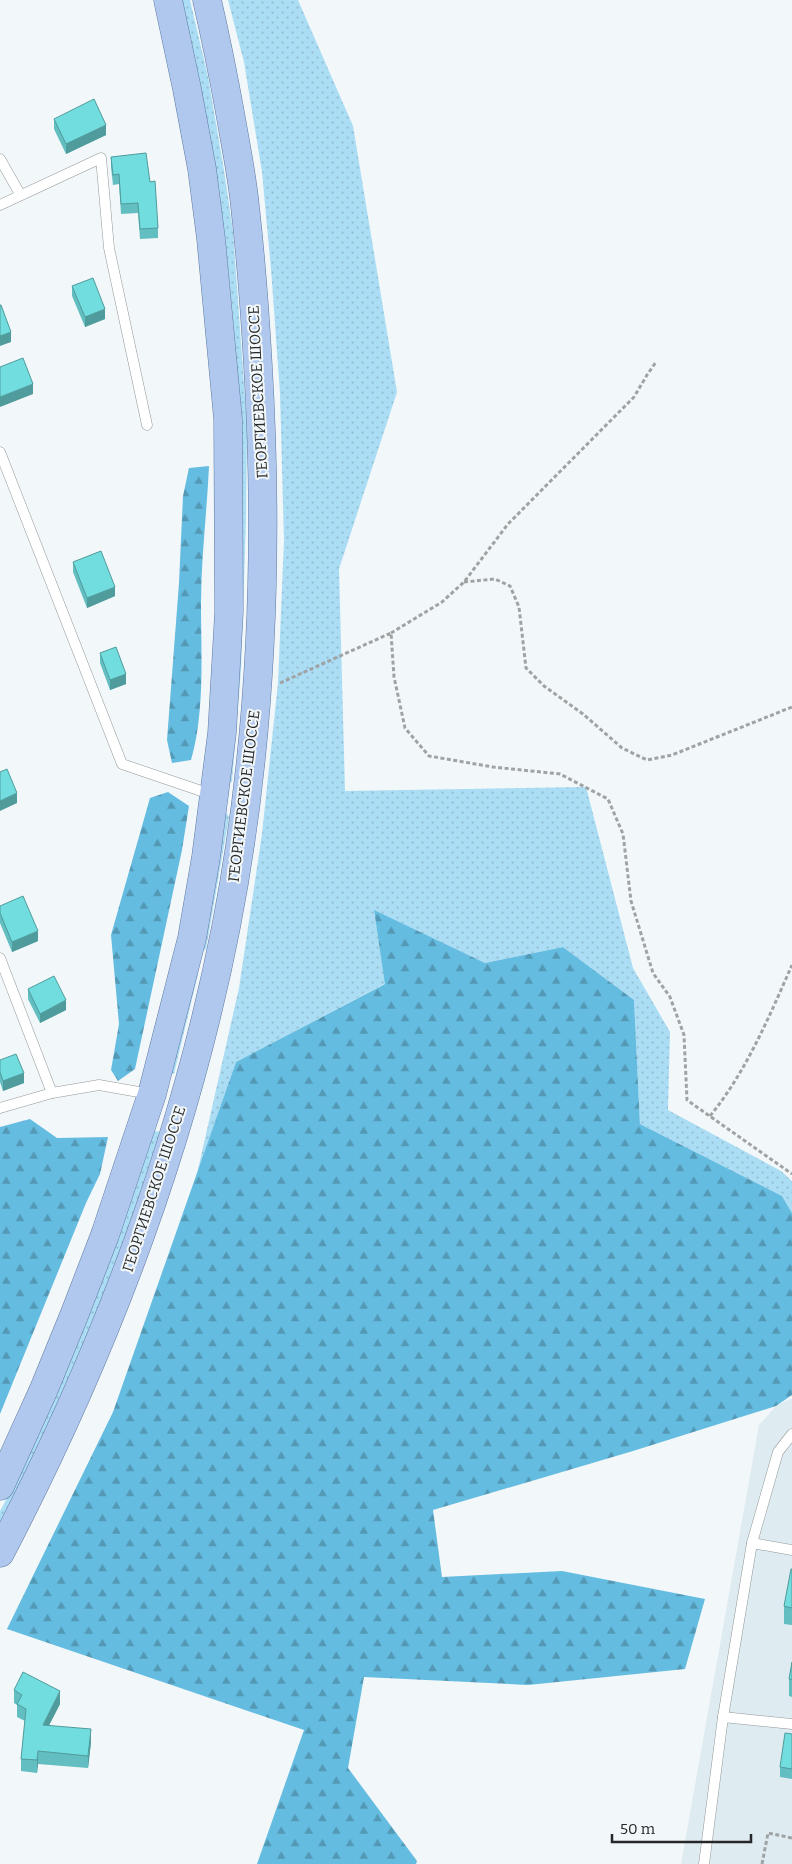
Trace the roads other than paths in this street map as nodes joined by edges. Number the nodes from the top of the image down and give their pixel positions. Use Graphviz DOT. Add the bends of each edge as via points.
graph roads {
  1 [pos="168,0"];
  2 [pos="207,0"];
  3 [pos="0,159"];
  4 [pos="20,194"];
  5 [pos="0,205"];
  6 [pos="147,424"];
  7 [pos="0,452"];
  8 [pos="214,795"];
  9 [pos="0,958"];
  10 [pos="52,1093"];
  11 [pos="152,1094"];
  12 [pos="0,1108"];
  13 [pos="792,1434"];
  14 [pos="0,1486"];
  15 [pos="752,1543"];
  16 [pos="792,1550"];
  17 [pos="0,1553"];
  18 [pos="724,1717"];
  19 [pos="792,1724"];
  20 [pos="704,1864"];
  1 -- 8 [label="main road, ГЕОРГИЕВСКОЕ ШОССЕ" via="202,169 228,419 228,612 222,733"];
  2 -- 17 [label="main road, ГЕОРГИЕВСКОЕ ШОССЕ" via="245,204 262,427 264,518 257,678 243,817 226,927 199,1048 159,1184 110,1317 76,1396"];
  3 -- 4 [label="lane"];
  4 -- 5 [label="lane"];
  4 -- 6 [label="lane" via="101,158 108,248"];
  7 -- 8 [label="lane" via="122,764"];
  8 -- 11 [label="main road, ГЕОРГИЕВСКОЕ ШОССЕ" via="192,938"];
  9 -- 10 [label="lane"];
  10 -- 11 [label="lane" via="99,1085"];
  10 -- 12 [label="lane"];
  11 -- 14 [label="main road, ГЕОРГИЕВСКОЕ ШОССЕ" via="76,1313"];
  13 -- 15 [label="lane" via="778,1452"];
  15 -- 16 [label="lane"];
  15 -- 18 [label="lane"];
  18 -- 19 [label="lane"];
  18 -- 20 [label="lane"];
}
